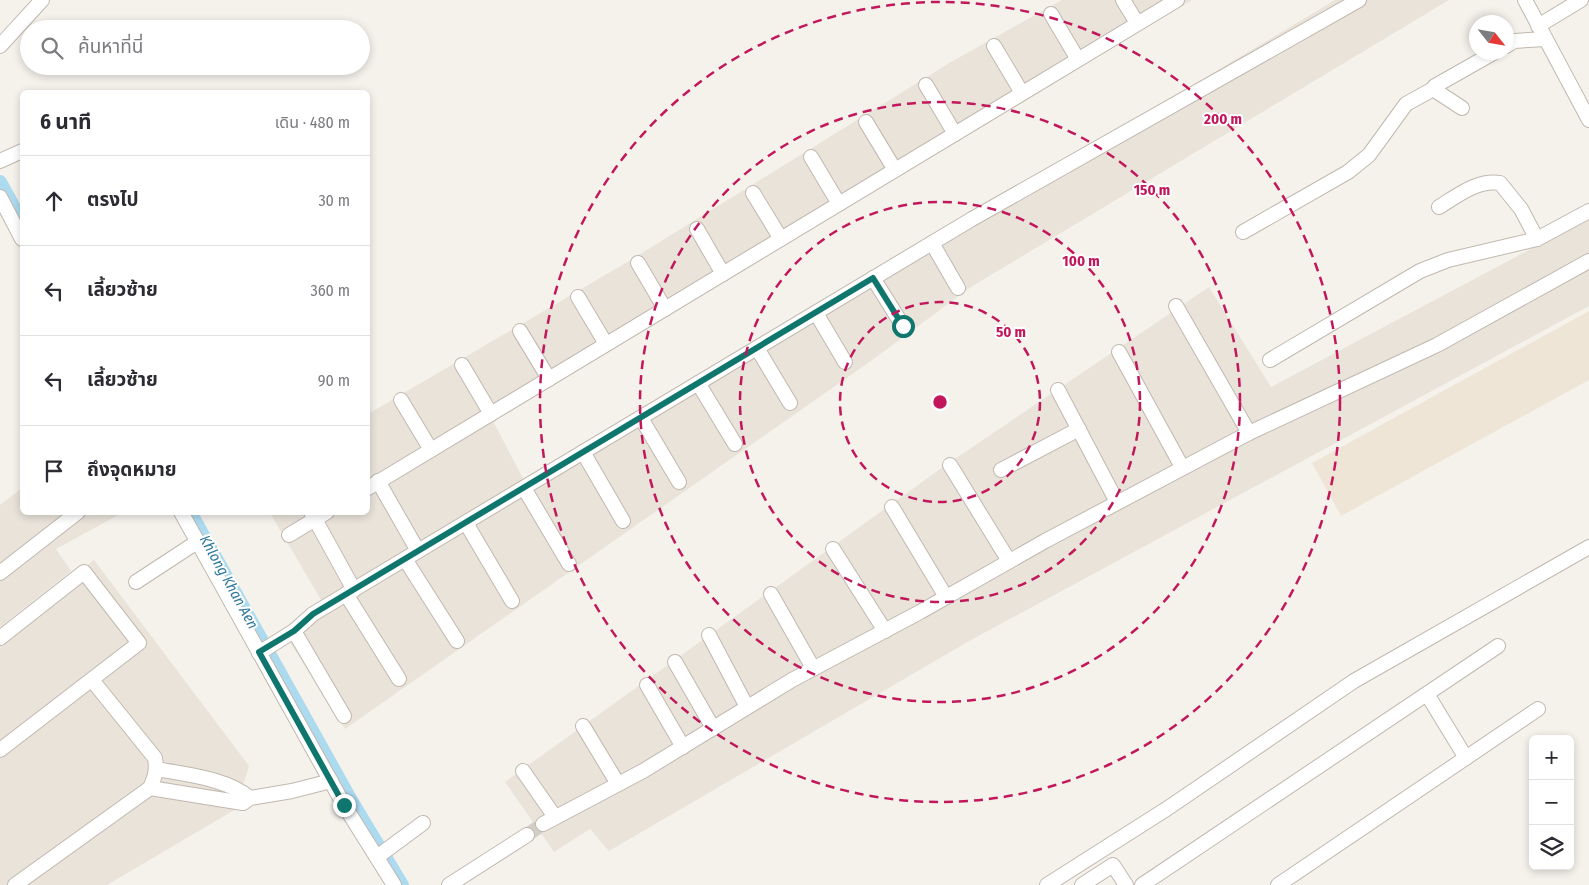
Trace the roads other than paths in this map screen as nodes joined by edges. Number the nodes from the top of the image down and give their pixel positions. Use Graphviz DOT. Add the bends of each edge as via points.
graph roads {
  1 [pos="42,0"];
  2 [pos="1123,0"];
  3 [pos="1177,0"];
  4 [pos="1359,0"];
  5 [pos="1525,0"];
  6 [pos="1581,0"];
  7 [pos="1051,14"];
  8 [pos="24,20"];
  9 [pos="1136,23"];
  10 [pos="20,24"];
  11 [pos="1538,26"];
  12 [pos="1545,39"];
  13 [pos="1514,41"];
  14 [pos="0,46"];
  15 [pos="994,46"];
  16 [pos="1077,58"];
  17 [pos="1480,60"];
  18 [pos="926,85"];
  19 [pos="1435,88"];
  20 [pos="1022,93"];
  21 [pos="1462,108"];
  22 [pos="1589,120"];
  23 [pos="866,122"];
  24 [pos="955,134"];
  25 [pos="20,152"];
  26 [pos="810,157"];
  27 [pos="0,161"];
  28 [pos="895,170"];
  29 [pos="753,193"];
  30 [pos="0,197"];
  31 [pos="839,204"];
  32 [pos="1440,207"];
  33 [pos="1589,211"];
  34 [pos="6,225"];
  35 [pos="697,229"];
  36 [pos="1242,232"];
  37 [pos="20,237"];
  38 [pos="781,239"];
  39 [pos="1537,239"];
  40 [pos="932,243"];
  41 [pos="1589,261"];
  42 [pos="638,263"];
  43 [pos="723,274"];
  44 [pos="873,278"];
  45 [pos="958,288"];
  46 [pos="578,297"];
  47 [pos="1176,306"];
  48 [pos="665,309"];
  49 [pos="816,313"];
  50 [pos="903,326"];
  51 [pos="520,331"];
  52 [pos="606,344"];
  53 [pos="756,348"];
  54 [pos="1119,352"];
  55 [pos="1270,360"];
  56 [pos="845,362"];
  57 [pos="462,365"];
  58 [pos="549,379"];
  59 [pos="698,383"];
  60 [pos="1058,390"];
  61 [pos="401,400"];
  62 [pos="790,403"];
  63 [pos="491,414"];
  64 [pos="641,418"];
  65 [pos="1079,429"];
  66 [pos="1249,433"];
  67 [pos="735,444"];
  68 [pos="431,450"];
  69 [pos="583,452"];
  70 [pos="950,465"];
  71 [pos="1182,467"];
  72 [pos="1002,470"];
  73 [pos="678,482"];
  74 [pos="371,483"];
  75 [pos="524,488"];
  76 [pos="1117,502"];
  77 [pos="892,507"];
  78 [pos="74,515"];
  79 [pos="183,515"];
  80 [pos="317,515"];
  81 [pos="623,521"];
  82 [pos="466,523"];
  83 [pos="289,535"];
  84 [pos="197,542"];
  85 [pos="1589,547"];
  86 [pos="833,549"];
  87 [pos="418,551"];
  88 [pos="405,559"];
  89 [pos="1009,561"];
  90 [pos="569,564"];
  91 [pos="0,573"];
  92 [pos="136,582"];
  93 [pos="350,592"];
  94 [pos="771,594"];
  95 [pos="946,597"];
  96 [pos="512,601"];
  97 [pos="885,631"];
  98 [pos="290,634"];
  99 [pos="708,635"];
  100 [pos="0,638"];
  101 [pos="457,642"];
  102 [pos="1498,646"];
  103 [pos="263,650"];
  104 [pos="675,662"];
  105 [pos="814,668"];
  106 [pos="399,679"];
  107 [pos="92,680"];
  108 [pos="646,685"];
  109 [pos="1427,694"];
  110 [pos="747,708"];
  111 [pos="1538,709"];
  112 [pos="344,716"];
  113 [pos="584,726"];
  114 [pos="713,728"];
  115 [pos="683,747"];
  116 [pos="0,750"];
  117 [pos="1466,758"];
  118 [pos="157,769"];
  119 [pos="523,771"];
  120 [pos="331,781"];
  121 [pos="618,784"];
  122 [pos="150,788"];
  123 [pos="250,798"];
  124 [pos="423,823"];
  125 [pos="528,835"];
  126 [pos="377,857"];
  127 [pos="14,885"];
  128 [pos="394,885"];
  129 [pos="449,885"];
  130 [pos="1048,885"];
  131 [pos="1082,885"];
  132 [pos="1126,885"];
  133 [pos="1142,885"];
  134 [pos="1278,885"];
  1 -- 8 [label="street"];
  2 -- 9 [label="street"];
  3 -- 9 [label="street"];
  4 -- 40 [label="street"];
  5 -- 11 [label="street"];
  6 -- 11 [label="street"];
  7 -- 16 [label="street"];
  9 -- 16 [label="street"];
  10 -- 14 [label="street"];
  11 -- 12 [label="street"];
  12 -- 13 [label="street"];
  12 -- 22 [label="street"];
  15 -- 20 [label="street"];
  16 -- 20 [label="street"];
  17 -- 19 [label="street" via="1438,83"];
  18 -- 24 [label="street"];
  19 -- 21 [label="street" via="1440,96"];
  19 -- 36 [label="street" via="1406,104 1370,155 1348,172"];
  20 -- 24 [label="street"];
  23 -- 28 [label="street"];
  24 -- 28 [label="street"];
  25 -- 27 [label="street"];
  26 -- 31 [label="street"];
  28 -- 31 [label="street"];
  29 -- 38 [label="street"];
  30 -- 34 [label="street"];
  31 -- 38 [label="street"];
  32 -- 39 [label="street" via="1473,187 1500,183 1521,209"];
  33 -- 39 [label="street"];
  34 -- 37 [label="street"];
  35 -- 43 [label="street"];
  38 -- 43 [label="street"];
  39 -- 55 [label="street" via="1448,260 1420,271"];
  40 -- 44 [label="street"];
  40 -- 45 [label="street"];
  41 -- 66 [label="street" via="1437,345"];
  42 -- 48 [label="street"];
  43 -- 48 [label="street"];
  44 -- 49 [label="street"];
  44 -- 50 [label="street"];
  46 -- 52 [label="street"];
  47 -- 66 [label="street"];
  48 -- 52 [label="street"];
  49 -- 53 [label="street"];
  49 -- 56 [label="street"];
  51 -- 58 [label="street"];
  52 -- 58 [label="street"];
  53 -- 59 [label="street"];
  53 -- 62 [label="street"];
  54 -- 71 [label="street"];
  57 -- 63 [label="street"];
  58 -- 63 [label="street"];
  59 -- 64 [label="street"];
  59 -- 67 [label="street"];
  60 -- 65 [label="street"];
  61 -- 68 [label="street"];
  63 -- 68 [label="street"];
  64 -- 69 [label="street"];
  64 -- 73 [label="street"];
  65 -- 72 [label="street"];
  65 -- 76 [label="street"];
  66 -- 71 [label="street"];
  68 -- 74 [label="street"];
  69 -- 75 [label="street"];
  69 -- 81 [label="street"];
  70 -- 89 [label="street"];
  71 -- 76 [label="street"];
  74 -- 87 [label="street"];
  75 -- 82 [label="street"];
  75 -- 90 [label="street"];
  76 -- 89 [label="street"];
  77 -- 95 [label="street"];
  78 -- 91 [label="street"];
  79 -- 84 [label="street"];
  80 -- 83 [label="street"];
  80 -- 93 [label="street"];
  82 -- 87 [label="street"];
  82 -- 96 [label="street"];
  84 -- 92 [label="street"];
  84 -- 103 [label="street"];
  85 -- 130 [label="street" via="1354,681"];
  86 -- 97 [label="street"];
  87 -- 88 [label="street"];
  88 -- 93 [label="street"];
  88 -- 101 [label="street"];
  89 -- 95 [label="street"];
  93 -- 98 [label="street" via="313,614"];
  93 -- 106 [label="street"];
  94 -- 105 [label="street"];
  95 -- 97 [label="street"];
  97 -- 105 [label="street"];
  98 -- 103 [label="street"];
  98 -- 112 [label="street"];
  99 -- 110 [label="street"];
  100 -- 107 [label="street" via="84,572 139,643"];
  102 -- 109 [label="street"];
  103 -- 120 [label="street"];
  104 -- 114 [label="street"];
  105 -- 110 [label="street"];
  107 -- 116 [label="street"];
  107 -- 118 [label="street" via="155,758"];
  108 -- 115 [label="street"];
  109 -- 117 [label="street"];
  109 -- 133 [label="street"];
  110 -- 114 [label="street"];
  111 -- 117 [label="street"];
  113 -- 121 [label="street"];
  114 -- 115 [label="street"];
  115 -- 121 [label="street"];
  117 -- 134 [label="street"];
  118 -- 122 [label="street"];
  118 -- 123 [label="street" via="226,784"];
  119 -- 121 [label="street" via="549,821"];
  120 -- 123 [label="street"];
  120 -- 126 [label="street"];
  122 -- 123 [label="street" via="228,802 243,803"];
  122 -- 127 [label="street"];
  124 -- 126 [label="street"];
  125 -- 129 [label="street"];
  126 -- 128 [label="street"];
  131 -- 132 [label="street" via="1113,864"];
}
